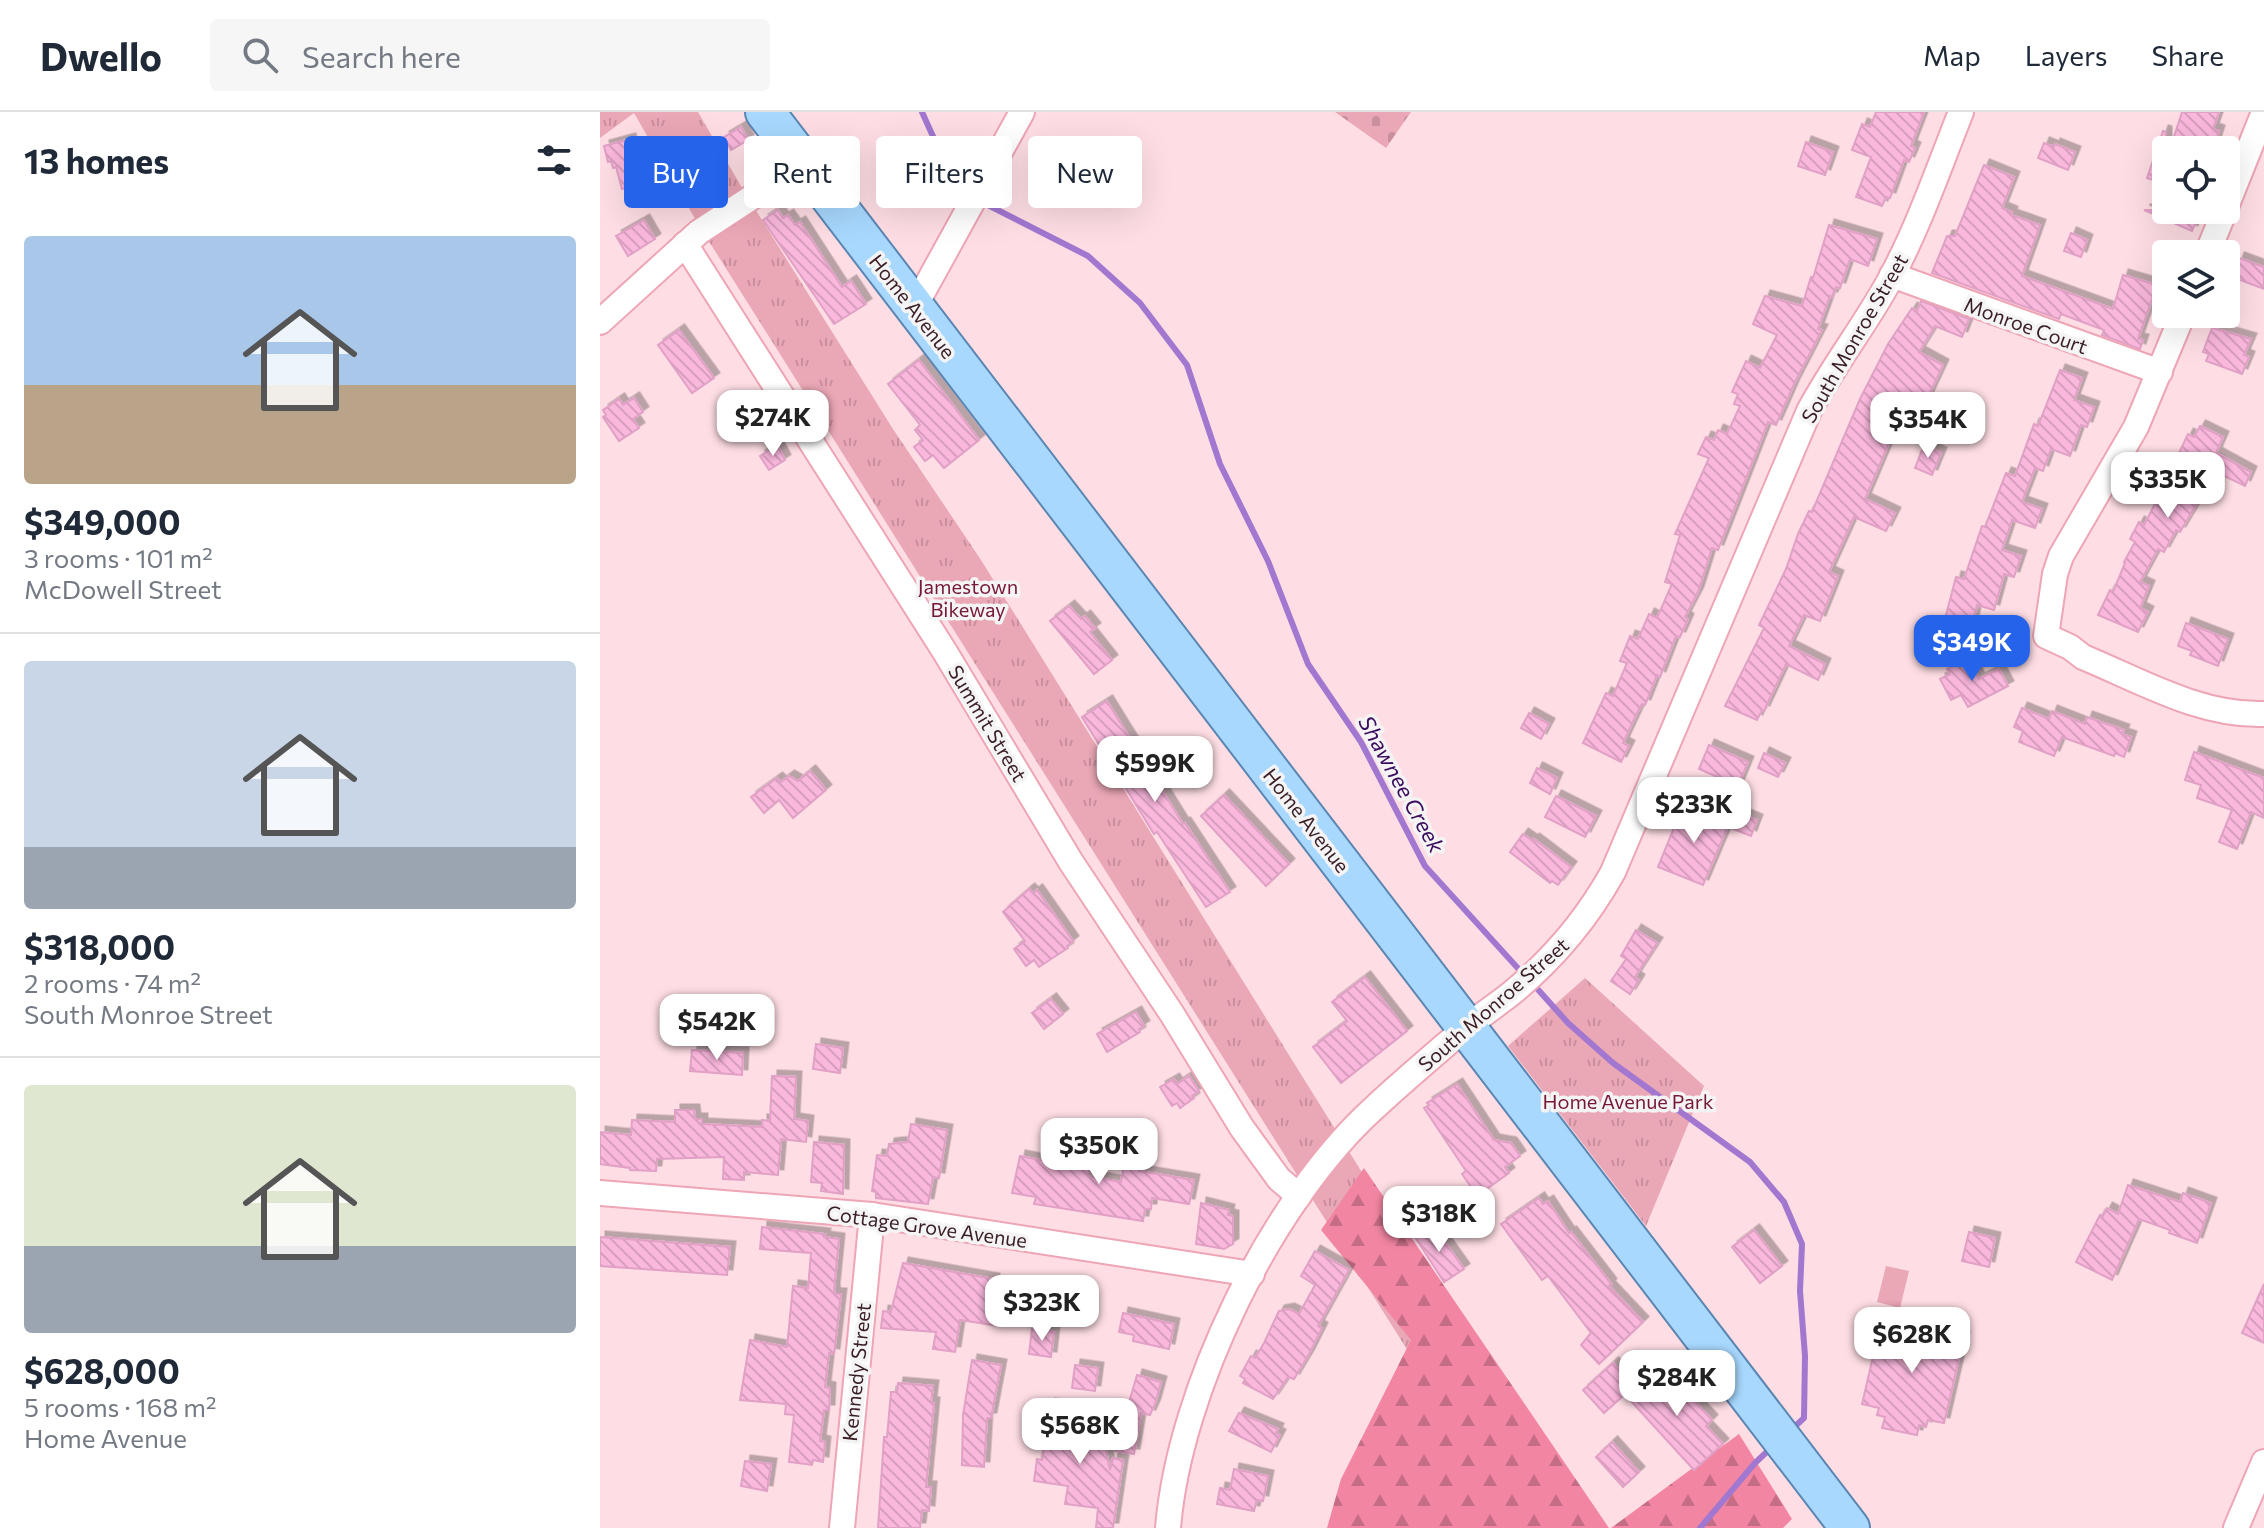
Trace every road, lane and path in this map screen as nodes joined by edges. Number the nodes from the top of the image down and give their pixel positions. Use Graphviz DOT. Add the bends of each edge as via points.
graph roads {
  1 [pos="765,112"];
  2 [pos="1022,112"];
  3 [pos="1961,112"];
  4 [pos="2264,112"];
  5 [pos="783,136"];
  6 [pos="2240,171"];
  7 [pos="744,202"];
  8 [pos="838,208"];
  9 [pos="685,244"];
  10 [pos="1892,275"];
  11 [pos="914,308"];
  12 [pos="600,322"];
  13 [pos="2177,328"];
  14 [pos="2160,372"];
  15 [pos="2264,714"];
  16 [pos="1467,1027"];
  17 [pos="600,1193"];
  18 [pos="1299,1196"];
  19 [pos="872,1215"];
  20 [pos="1252,1274"];
  21 [pos="2264,1462"];
  22 [pos="842,1528"];
  23 [pos="1168,1528"];
  24 [pos="1850,1528"];
  25 [pos="2236,1528"];
  1 -- 5 [label="main road, Home Avenue"];
  2 -- 11 [label="street"];
  3 -- 10 [label="street, South Monroe Street"];
  4 -- 6 [label="street"];
  7 -- 9 [label="street"];
  8 -- 11 [label="main road, Home Avenue"];
  9 -- 12 [label="street"];
  9 -- 18 [label="street, Summit Street" via="1242,1128 1279,1179"];
  10 -- 14 [label="street, Monroe Court"];
  10 -- 16 [label="street, South Monroe Street" via="1809,411 1613,872 1576,930 1546,964"];
  11 -- 16 [label="main road, Home Avenue"];
  13 -- 14 [label="street"];
  14 -- 15 [label="street" via="2136,427 2066,544 2055,574 2046,636 2199,706"];
  16 -- 18 [label="street, South Monroe Street" via="1353,1128"];
  16 -- 24 [label="main road, Home Avenue"];
  17 -- 19 [label="street, Cottage Grove Avenue"];
  18 -- 20 [label="street, South Monroe Street"];
  19 -- 20 [label="street, Cottage Grove Avenue"];
  19 -- 22 [label="street, Kennedy Street"];
  20 -- 23 [label="street, South Monroe Street" via="1195,1398"];
  21 -- 25 [label="street"];
}
